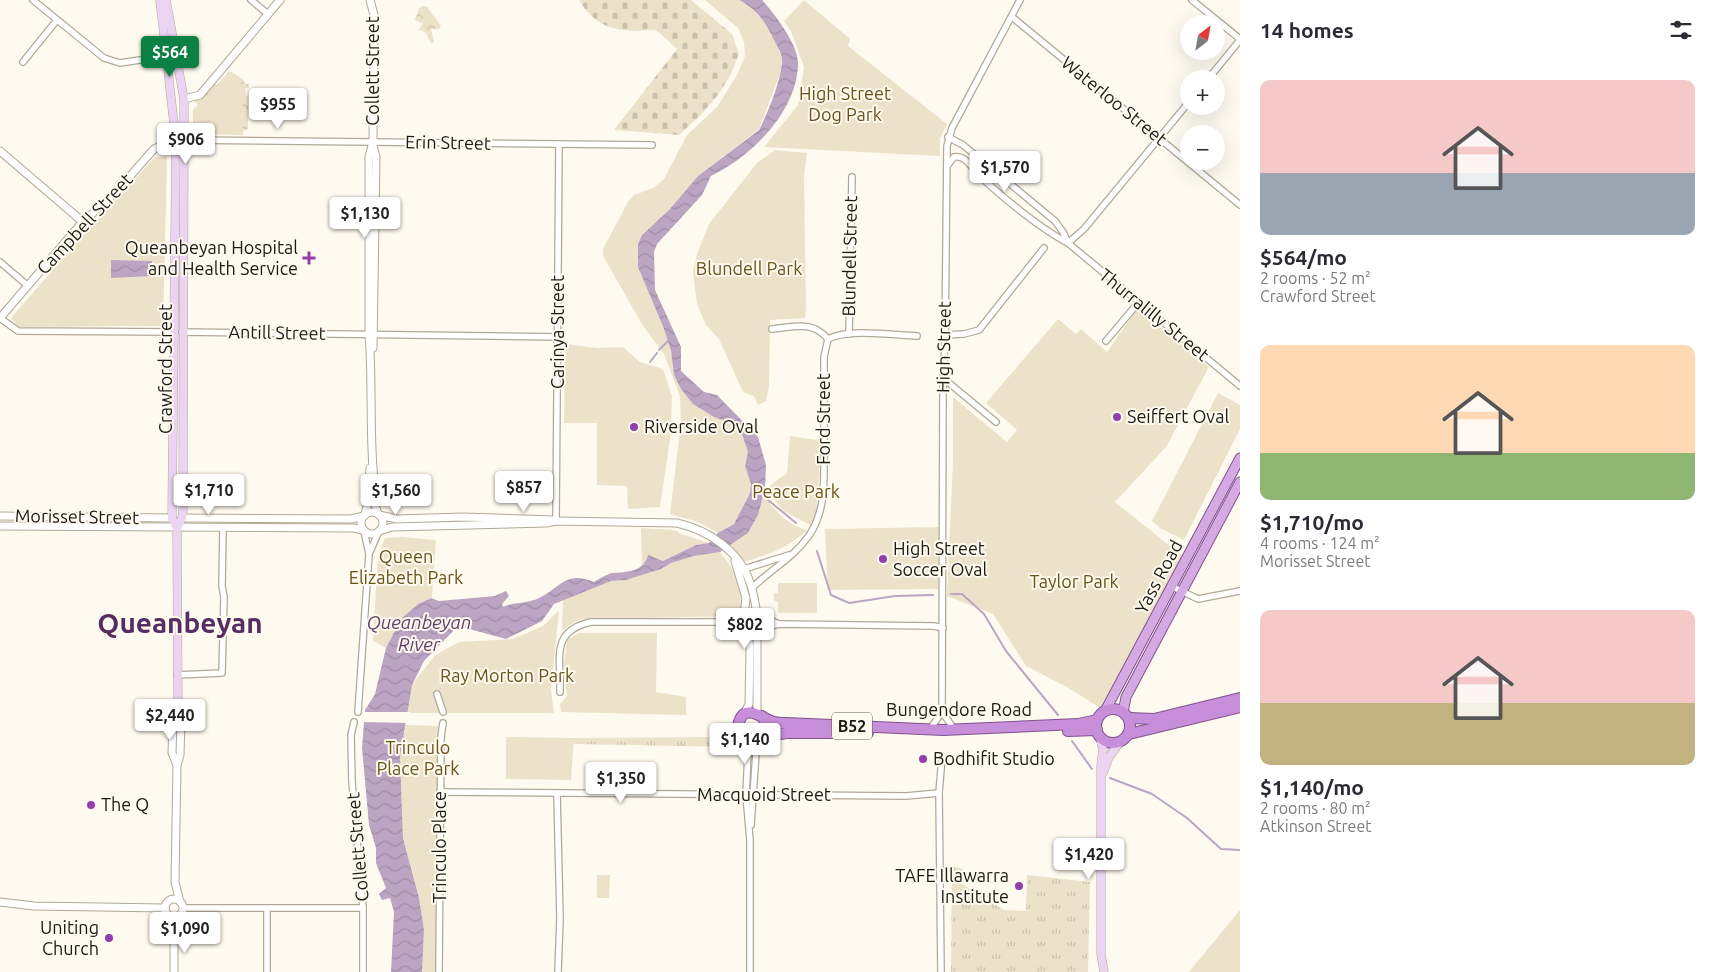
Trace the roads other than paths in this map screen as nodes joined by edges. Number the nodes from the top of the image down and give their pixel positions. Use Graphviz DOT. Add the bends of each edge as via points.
graph roads {
  1 [pos="33,0"];
  2 [pos="160,0"];
  3 [pos="166,0"];
  4 [pos="251,0"];
  5 [pos="280,0"];
  6 [pos="370,0"];
  7 [pos="1020,0"];
  8 [pos="1192,0"];
  9 [pos="268,14"];
  10 [pos="1012,17"];
  11 [pos="57,20"];
  12 [pos="1240,39"];
  13 [pos="176,54"];
  14 [pos="166,56"];
  15 [pos="23,62"];
  16 [pos="1215,70"];
  17 [pos="184,99"];
  18 [pos="1180,113"];
  19 [pos="948,138"];
  20 [pos="1159,138"];
  21 [pos="180,141"];
  22 [pos="373,142"];
  23 [pos="559,144"];
  24 [pos="652,145"];
  25 [pos="0,151"];
  26 [pos="946,170"];
  27 [pos="993,170"];
  28 [pos="852,177"];
  29 [pos="985,180"];
  30 [pos="1240,204"];
  31 [pos="83,222"];
  32 [pos="1068,243"];
  33 [pos="1044,248"];
  34 [pos="0,262"];
  35 [pos="27,285"];
  36 [pos="1138,302"];
  37 [pos="0,318"];
  38 [pos="772,330"];
  39 [pos="178,332"];
  40 [pos="372,334"];
  41 [pos="849,334"];
  42 [pos="945,335"];
  43 [pos="916,336"];
  44 [pos="558,337"];
  45 [pos="828,339"];
  46 [pos="1106,341"];
  47 [pos="943,378"];
  48 [pos="1240,386"];
  49 [pos="996,422"];
  50 [pos="1240,458"];
  51 [pos="371,463"];
  52 [pos="1240,482"];
  53 [pos="378,514"];
  54 [pos="364,515"];
  55 [pos="0,516"];
  56 [pos="470,517"];
  57 [pos="491,517"];
  58 [pos="172,518"];
  59 [pos="182,518"];
  60 [pos="556,521"];
  61 [pos="506,524"];
  62 [pos="0,526"];
  63 [pos="455,526"];
  64 [pos="223,527"];
  65 [pos="177,528"];
  66 [pos="364,531"];
  67 [pos="378,532"];
  68 [pos="795,551"];
  69 [pos="369,554"];
  70 [pos="732,554"];
  71 [pos="1186,561"];
  72 [pos="1196,566"];
  73 [pos="744,569"];
  74 [pos="743,584"];
  75 [pos="1173,587"];
  76 [pos="752,588"];
  77 [pos="1240,591"];
  78 [pos="1183,592"];
  79 [pos="758,614"];
  80 [pos="745,615"];
  81 [pos="726,622"];
  82 [pos="779,624"];
  83 [pos="943,628"];
  84 [pos="746,629"];
  85 [pos="758,629"];
  86 [pos="177,675"];
  87 [pos="560,692"];
  88 [pos="437,694"];
  89 [pos="1240,698"];
  90 [pos="1240,707"];
  91 [pos="1105,711"];
  92 [pos="358,712"];
  93 [pos="443,712"];
  94 [pos="942,712"];
  95 [pos="760,714"];
  96 [pos="1126,715"];
  97 [pos="742,716"];
  98 [pos="177,717"];
  99 [pos="354,722"];
  100 [pos="443,723"];
  101 [pos="930,729"];
  102 [pos="1098,729"];
  103 [pos="954,730"];
  104 [pos="1129,734"];
  105 [pos="744,738"];
  106 [pos="762,738"];
  107 [pos="1120,742"];
  108 [pos="942,757"];
  109 [pos="1101,780"];
  110 [pos="440,792"];
  111 [pos="939,793"];
  112 [pos="557,794"];
  113 [pos="746,795"];
  114 [pos="754,795"];
  115 [pos="750,840"];
  116 [pos="175,882"];
  117 [pos="168,901"];
  118 [pos="0,902"];
  119 [pos="8,905"];
  120 [pos="182,905"];
  121 [pos="0,908"];
  122 [pos="165,908"];
  123 [pos="363,908"];
  124 [pos="267,909"];
  125 [pos="180,916"];
  126 [pos="170,917"];
  127 [pos="174,936"];
  128 [pos="1101,954"];
  129 [pos="174,972"];
  130 [pos="267,972"];
  131 [pos="363,972"];
  132 [pos="439,972"];
  133 [pos="558,972"];
  134 [pos="750,972"];
  135 [pos="941,972"];
  136 [pos="1098,972"];
  137 [pos="1104,972"];
  1 -- 11 [label="street"];
  2 -- 14 [label="main road, Crawford Street"];
  3 -- 13 [label="main road, Crawford Street"];
  4 -- 9 [label="street"];
  5 -- 9 [label="street"];
  6 -- 22 [label="street, Collett Street" via="374,20"];
  7 -- 10 [label="street, High Street"];
  8 -- 12 [label="street"];
  9 -- 17 [label="street" via="200,94"];
  10 -- 19 [label="street, High Street"];
  10 -- 20 [label="street, Waterloo Street"];
  11 -- 14 [label="street" via="96,53 112,61"];
  11 -- 15 [label="street"];
  12 -- 16 [label="street"];
  13 -- 14 [label="main road"];
  13 -- 17 [label="main road, Crawford Street"];
  14 -- 21 [label="main road, Crawford Street"];
  17 -- 21 [label="main road, Crawford Street"];
  18 -- 20 [label="street"];
  19 -- 26 [label="street, High Street"];
  19 -- 27 [label="street, Thurralilly Street" via="963,145"];
  20 -- 30 [label="street, Waterloo Street"];
  20 -- 32 [label="street" via="1084,229"];
  21 -- 22 [label="street, Erin Street"];
  21 -- 31 [label="street, Campbell Street" via="159,145"];
  21 -- 39 [label="main road, Crawford Street"];
  22 -- 23 [label="street, Erin Street"];
  22 -- 40 [label="street, Collett Street" via="369,157"];
  23 -- 24 [label="street, Erin Street"];
  23 -- 44 [label="street, Carinya Street"];
  25 -- 31 [label="street"];
  26 -- 29 [label="street, Thurralilly Street" via="950,160 959,156"];
  26 -- 42 [label="street, High Street"];
  27 -- 29 [label="street"];
  27 -- 32 [label="street, Thurralilly Street" via="1054,221"];
  28 -- 41 [label="street, Blundell Street"];
  29 -- 32 [label="street, Thurralilly Street" via="1048,232"];
  31 -- 35 [label="street, Campbell Street"];
  32 -- 36 [label="street, Thurralilly Street"];
  33 -- 42 [label="street" via="979,330"];
  34 -- 35 [label="street"];
  35 -- 37 [label="street, Campbell Street"];
  36 -- 46 [label="street"];
  36 -- 48 [label="street, Thurralilly Street"];
  37 -- 39 [label="street, Antill Street" via="18,331"];
  38 -- 45 [label="street" via="807,326 821,330"];
  39 -- 40 [label="street, Antill Street"];
  39 -- 58 [label="main road, Crawford Street"];
  39 -- 59 [label="main road, Crawford Street"];
  40 -- 44 [label="street, Antill Street"];
  40 -- 51 [label="street, Collett Street"];
  41 -- 43 [label="street"];
  41 -- 45 [label="street"];
  42 -- 47 [label="street, High Street"];
  44 -- 60 [label="street, Carinya Street"];
  45 -- 68 [label="street, Ford Street" via="824,356 823,502 811,533"];
  47 -- 49 [label="street"];
  47 -- 83 [label="street, High Street"];
  50 -- 71 [label="main road, Yass Road"];
  51 -- 53 [label="street, Collett Street" via="374,504"];
  51 -- 54 [label="street, Collett Street"];
  52 -- 72 [label="main road, Yass Road"];
  53 -- 54 [label="street" via="370,512"];
  53 -- 56 [label="street" via="397,519"];
  53 -- 67 [label="street" via="383,522"];
  54 -- 59 [label="street, Morisset Street" via="351,519"];
  54 -- 66 [label="street" via="361,522"];
  55 -- 58 [label="street, Morisset Street"];
  56 -- 57 [label="street"];
  56 -- 63 [label="street"];
  57 -- 60 [label="street"];
  57 -- 61 [label="street"];
  58 -- 59 [label="main road, Morisset Street"];
  58 -- 65 [label="main road, Crawford Street"];
  59 -- 65 [label="main road, Crawford Street"];
  60 -- 61 [label="street"];
  60 -- 70 [label="street" via="677,523 712,537"];
  61 -- 63 [label="street"];
  62 -- 65 [label="street, Morisset Street"];
  63 -- 67 [label="street" via="392,527"];
  64 -- 65 [label="street, Morisset Street"];
  64 -- 66 [label="street, Morisset Street" via="350,528"];
  64 -- 86 [label="street" via="222,673"];
  65 -- 86 [label="main road, Crawford Street"];
  66 -- 67 [label="street"];
  66 -- 69 [label="street"];
  67 -- 69 [label="street"];
  68 -- 73 [label="street, Ford Street"];
  68 -- 76 [label="street, Ford Street"];
  69 -- 92 [label="street"];
  70 -- 73 [label="street"];
  70 -- 74 [label="street"];
  71 -- 72 [label="main road"];
  71 -- 75 [label="main road, Yass Road"];
  72 -- 78 [label="main road, Yass Road"];
  73 -- 74 [label="street"];
  73 -- 76 [label="street"];
  74 -- 80 [label="street" via="747,602"];
  75 -- 78 [label="street"];
  75 -- 91 [label="main road, Yass Road"];
  76 -- 79 [label="street"];
  77 -- 78 [label="street" via="1203,599"];
  78 -- 96 [label="main road, Yass Road" via="1126,697"];
  79 -- 80 [label="street"];
  79 -- 82 [label="street"];
  79 -- 85 [label="street" via="761,622"];
  80 -- 81 [label="street"];
  80 -- 84 [label="street" via="743,623"];
  81 -- 84 [label="street"];
  81 -- 87 [label="street" via="591,622 578,625 570,629 562,640"];
  82 -- 83 [label="street"];
  82 -- 85 [label="street"];
  83 -- 94 [label="street, High Street"];
  84 -- 85 [label="street"];
  84 -- 97 [label="street" via="750,648 749,704"];
  85 -- 95 [label="street"];
  86 -- 98 [label="main road, Crawford Street"];
  88 -- 93 [label="street"];
  89 -- 96 [label="highway" via="1154,719"];
  90 -- 104 [label="highway"];
  91 -- 96 [label="highway" via="1117,709"];
  91 -- 102 [label="highway"];
  94 -- 101 [label="street"];
  94 -- 103 [label="street"];
  95 -- 97 [label="highway, B52"];
  95 -- 101 [label="highway, Bungendore Road / B52" via="773,722"];
  95 -- 106 [label="highway" via="767,725"];
  96 -- 104 [label="highway"];
  97 -- 105 [label="highway" via="738,728"];
  98 -- 116 [label="street, Crawford Street" via="172,753 177,765"];
  99 -- 123 [label="street, Collett Street" via="352,782"];
  100 -- 110 [label="street, Trinculo Place"];
  101 -- 103 [label="highway, Bungendore Road / B52"];
  102 -- 103 [label="highway, Bungendore Road / B52" via="1078,724"];
  102 -- 106 [label="highway, Bungendore Road / B52" via="943,734 786,733"];
  102 -- 107 [label="highway, B52" via="1110,743"];
  102 -- 109 [label="main road" via="1102,750"];
  104 -- 107 [label="highway"];
  105 -- 106 [label="highway, B52" via="753,741"];
  105 -- 113 [label="street" via="748,753"];
  106 -- 114 [label="street" via="756,754"];
  107 -- 109 [label="main road" via="1109,757"];
  108 -- 111 [label="street"];
  109 -- 128 [label="main road"];
  110 -- 112 [label="street, Macquoid Street"];
  110 -- 132 [label="street, Trinculo Place"];
  111 -- 114 [label="street, Macquoid Street" via="906,796"];
  111 -- 135 [label="street"];
  112 -- 113 [label="street, Macquoid Street"];
  112 -- 133 [label="street"];
  113 -- 114 [label="street, Macquoid Street"];
  113 -- 115 [label="street"];
  114 -- 115 [label="street"];
  115 -- 134 [label="street"];
  116 -- 117 [label="street, Crawford Street"];
  116 -- 120 [label="street, Crawford Street"];
  117 -- 120 [label="street" via="173,899"];
  117 -- 122 [label="street"];
  118 -- 119 [label="street"];
  119 -- 121 [label="street"];
  119 -- 122 [label="street"];
  120 -- 124 [label="street"];
  120 -- 125 [label="street"];
  122 -- 126 [label="street"];
  123 -- 124 [label="street"];
  123 -- 131 [label="street, Collett Street"];
  124 -- 130 [label="street"];
  125 -- 126 [label="street"];
  125 -- 127 [label="street"];
  126 -- 127 [label="street"];
  127 -- 129 [label="street"];
  128 -- 136 [label="main road"];
  128 -- 137 [label="main road"];
}
